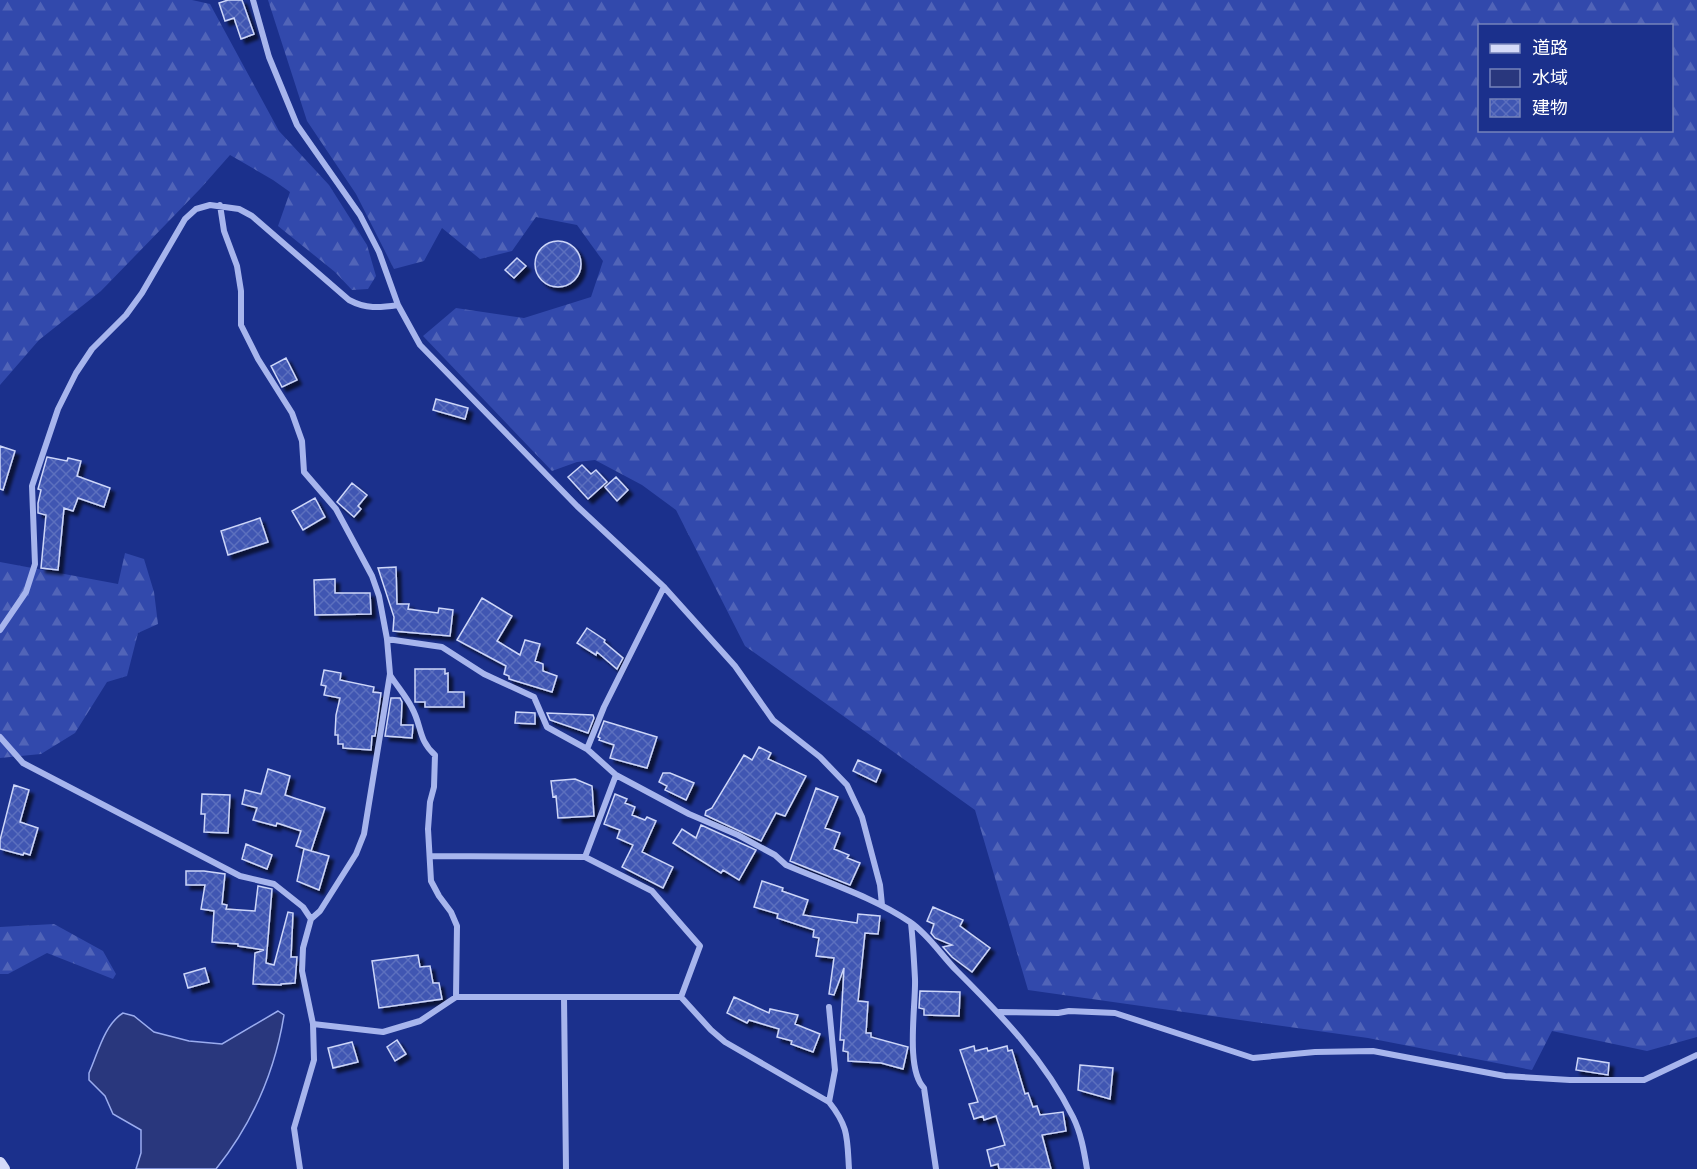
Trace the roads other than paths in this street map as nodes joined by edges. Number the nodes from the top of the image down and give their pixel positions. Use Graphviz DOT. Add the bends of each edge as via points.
graph roads {
  1 [pos="253,0"];
  2 [pos="220,205"];
  3 [pos="398,305"];
  4 [pos="664,588"];
  5 [pos="0,630"];
  6 [pos="387,639"];
  7 [pos="390,674"];
  8 [pos="0,737"];
  9 [pos="587,749"];
  10 [pos="616,775"];
  11 [pos="431,856"];
  12 [pos="585,857"];
  13 [pos="882,905"];
  14 [pos="311,919"];
  15 [pos="912,923"];
  16 [pos="456,997"];
  17 [pos="564,997"];
  18 [pos="681,997"];
  19 [pos="829,1007"];
  20 [pos="999,1012"];
  21 [pos="313,1024"];
  22 [pos="1697,1055"];
  23 [pos="830,1102"];
  24 [pos="0,1163"];
  25 [pos="4,1169"];
  26 [pos="300,1169"];
  27 [pos="566,1169"];
  28 [pos="849,1169"];
  29 [pos="936,1169"];
  30 [pos="1087,1169"];
  1 -- 3 [label="street" via="269,57 297,125 360,215 379,252"];
  2 -- 3 [label="street" via="252,216 358,306 375,309"];
  2 -- 5 [label="street" via="196,209 185,219 142,293 92,349 76,374 58,410 32,486 35,564 26,592"];
  2 -- 6 [label="street" via="224,231 237,266 242,326 292,413 302,441 304,472 336,509 372,576"];
  3 -- 4 [label="street" via="420,345 577,506"];
  4 -- 9 [label="street"];
  4 -- 13 [label="street" via="735,666 773,720 820,757 847,785 862,817"];
  6 -- 7 [label="street"];
  6 -- 9 [label="street" via="442,647 484,674 534,697 547,727"];
  7 -- 11 [label="street" via="412,708 426,747 435,755 428,830"];
  7 -- 14 [label="street" via="364,834 356,854"];
  8 -- 14 [label="street" via="23,763 240,876 274,884 303,907"];
  9 -- 10 [label="street"];
  10 -- 12 [label="street"];
  10 -- 13 [label="street" via="738,835 786,865"];
  11 -- 12 [label="street"];
  11 -- 16 [label="street" via="431,881 457,926"];
  12 -- 18 [label="street" via="652,891 700,946"];
  13 -- 15 [label="street"];
  14 -- 21 [label="street" via="302,971"];
  15 -- 20 [label="street"];
  15 -- 29 [label="street" via="912,1035"];
  16 -- 17 [label="street"];
  16 -- 21 [label="street" via="420,1021 383,1032"];
  17 -- 18 [label="street"];
  17 -- 27 [label="street"];
  18 -- 23 [label="street" via="725,1042"];
  19 -- 23 [label="street" via="835,1070"];
  20 -- 22 [label="street" via="1115,1013 1253,1058 1373,1051 1516,1077 1644,1080"];
  20 -- 30 [label="street" via="1043,1066 1073,1117"];
  21 -- 26 [label="street" via="314,1060 294,1128"];
  23 -- 28 [label="street" via="847,1131"];
  24 -- 25 [label="main road"];
}
